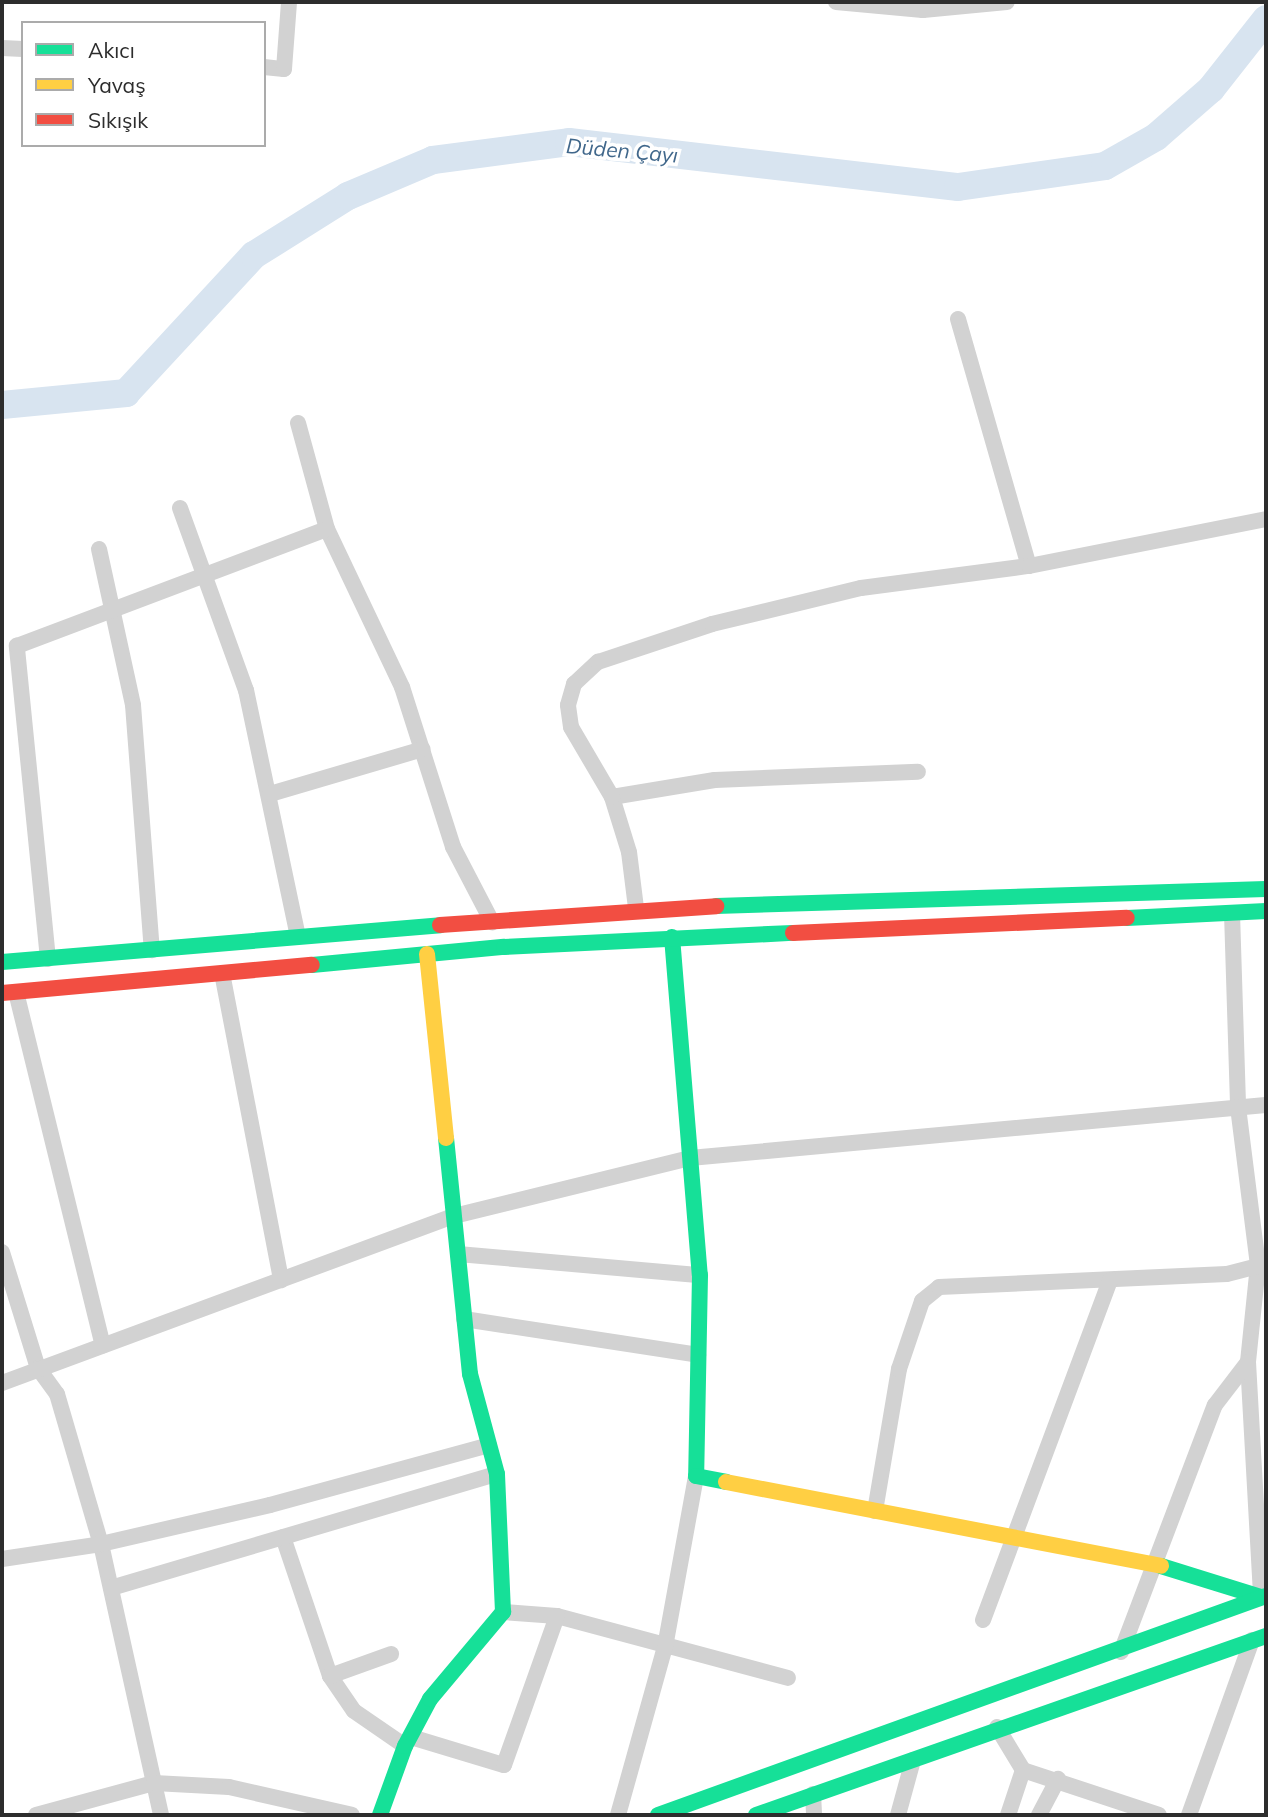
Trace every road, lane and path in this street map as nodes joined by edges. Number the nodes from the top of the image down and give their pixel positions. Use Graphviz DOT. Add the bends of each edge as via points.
graph roads {
  1 [pos="289,2"];
  2 [pos="836,2"];
  3 [pos="1007,2"];
  4 [pos="2,48"];
  5 [pos="21,50"];
  6 [pos="266,67"];
  7 [pos="958,318"];
  8 [pos="298,423"];
  9 [pos="180,508"];
  10 [pos="1266,519"];
  11 [pos="327,529"];
  12 [pos="99,549"];
  13 [pos="1028,566"];
  14 [pos="205,577"];
  15 [pos="115,613"];
  16 [pos="423,749"];
  17 [pos="918,772"];
  18 [pos="270,794"];
  19 [pos="612,797"];
  20 [pos="1266,888"];
  21 [pos="636,908"];
  22 [pos="1266,911"];
  23 [pos="1233,913"];
  24 [pos="492,922"];
  25 [pos="672,936"];
  26 [pos="298,937"];
  27 [pos="152,950"];
  28 [pos="427,954"];
  29 [pos="48,959"];
  30 [pos="2,962"];
  31 [pos="303,966"];
  32 [pos="222,973"];
  33 [pos="9,993"];
  34 [pos="1266,1105"];
  35 [pos="1238,1107"];
  36 [pos="690,1158"];
  37 [pos="454,1216"];
  38 [pos="2,1252"];
  39 [pos="458,1254"];
  40 [pos="1262,1264"];
  41 [pos="700,1275"];
  42 [pos="281,1280"];
  43 [pos="1111,1280"];
  44 [pos="464,1318"];
  45 [pos="103,1345"];
  46 [pos="698,1355"];
  47 [pos="1248,1362"];
  48 [pos="38,1367"];
  49 [pos="2,1383"];
  50 [pos="489,1445"];
  51 [pos="498,1474"];
  52 [pos="696,1476"];
  53 [pos="874,1511"];
  54 [pos="283,1537"];
  55 [pos="1015,1538"];
  56 [pos="101,1544"];
  57 [pos="2,1559"];
  58 [pos="1157,1565"];
  59 [pos="111,1588"];
  60 [pos="1264,1597"];
  61 [pos="503,1612"];
  62 [pos="557,1616"];
  63 [pos="984,1620"];
  64 [pos="1259,1638"];
  65 [pos="665,1647"];
  66 [pos="1121,1652"];
  67 [pos="391,1654"];
  68 [pos="330,1676"];
  69 [pos="788,1678"];
  70 [pos="997,1727"];
  71 [pos="408,1741"];
  72 [pos="913,1760"];
  73 [pos="1023,1770"];
  74 [pos="1058,1779"];
  75 [pos="154,1783"];
  76 [pos="813,1794"];
  77 [pos="36,1815"];
  78 [pos="161,1815"];
  79 [pos="352,1815"];
  80 [pos="380,1815"];
  81 [pos="618,1815"];
  82 [pos="658,1815"];
  83 [pos="756,1815"];
  84 [pos="814,1815"];
  85 [pos="898,1815"];
  86 [pos="1008,1815"];
  87 [pos="1039,1815"];
  88 [pos="1160,1815"];
  89 [pos="1189,1815"];
  1 -- 6 [label="street" via="284,69"];
  2 -- 3 [label="street" via="923,10"];
  4 -- 5 [label="street"];
  7 -- 13 [label="street"];
  8 -- 11 [label="street"];
  9 -- 14 [label="street"];
  10 -- 13 [label="street"];
  11 -- 14 [label="street"];
  11 -- 16 [label="street" via="402,687"];
  12 -- 15 [label="street"];
  13 -- 19 [label="street" via="862,588 712,624 598,662 574,684 568,705 571,727"];
  14 -- 15 [label="street"];
  14 -- 18 [label="street" via="246,690"];
  15 -- 27 [label="street" via="133,705"];
  15 -- 29 [label="street" via="17,646"];
  16 -- 18 [label="street"];
  16 -- 24 [label="street" via="453,847"];
  17 -- 19 [label="street" via="715,780"];
  18 -- 26 [label="street"];
  19 -- 21 [label="street" via="629,852"];
  20 -- 21 [label="street"];
  21 -- 24 [label="street"];
  22 -- 23 [label="street"];
  23 -- 25 [label="street"];
  23 -- 35 [label="street"];
  24 -- 26 [label="street"];
  25 -- 28 [label="street"];
  25 -- 36 [label="street"];
  26 -- 27 [label="street"];
  26 -- 31 [label="street"];
  27 -- 29 [label="street"];
  28 -- 31 [label="street"];
  28 -- 37 [label="street"];
  29 -- 30 [label="street"];
  31 -- 32 [label="street"];
  32 -- 33 [label="street"];
  32 -- 42 [label="street"];
  33 -- 45 [label="street"];
  34 -- 35 [label="street"];
  35 -- 36 [label="street"];
  35 -- 40 [label="street"];
  36 -- 37 [label="street"];
  36 -- 41 [label="street"];
  37 -- 39 [label="street"];
  37 -- 42 [label="street"];
  38 -- 48 [label="street"];
  39 -- 41 [label="street"];
  39 -- 44 [label="street"];
  40 -- 43 [label="street" via="1227,1274"];
  40 -- 47 [label="street"];
  41 -- 46 [label="street"];
  42 -- 45 [label="street"];
  43 -- 53 [label="street" via="939,1287 922,1301 899,1369"];
  43 -- 55 [label="street"];
  44 -- 46 [label="street"];
  44 -- 50 [label="street" via="470,1374"];
  45 -- 48 [label="street"];
  46 -- 52 [label="street"];
  47 -- 58 [label="street" via="1215,1405"];
  47 -- 60 [label="street"];
  48 -- 49 [label="street"];
  48 -- 56 [label="street" via="57,1394"];
  50 -- 51 [label="street"];
  50 -- 56 [label="street" via="270,1505"];
  51 -- 54 [label="street"];
  51 -- 61 [label="street"];
  52 -- 53 [label="street"];
  52 -- 65 [label="street"];
  53 -- 55 [label="street"];
  54 -- 59 [label="street"];
  54 -- 68 [label="street"];
  55 -- 58 [label="street"];
  55 -- 63 [label="street"];
  56 -- 57 [label="street"];
  56 -- 59 [label="street"];
  58 -- 60 [label="street"];
  58 -- 66 [label="street"];
  59 -- 75 [label="street"];
  60 -- 66 [label="street"];
  61 -- 62 [label="street"];
  61 -- 71 [label="street" via="430,1699"];
  62 -- 65 [label="street"];
  62 -- 71 [label="street" via="504,1765"];
  64 -- 70 [label="street"];
  64 -- 89 [label="street"];
  65 -- 69 [label="street"];
  65 -- 81 [label="street"];
  66 -- 82 [label="street"];
  67 -- 68 [label="street"];
  68 -- 71 [label="street" via="354,1711"];
  70 -- 72 [label="street"];
  70 -- 73 [label="street"];
  71 -- 80 [label="street"];
  72 -- 76 [label="street"];
  72 -- 85 [label="street"];
  73 -- 74 [label="street"];
  73 -- 86 [label="street"];
  74 -- 87 [label="street"];
  74 -- 88 [label="street"];
  75 -- 77 [label="street"];
  75 -- 78 [label="street"];
  75 -- 79 [label="street" via="229,1787"];
  76 -- 83 [label="street"];
  76 -- 84 [label="street"];
}
